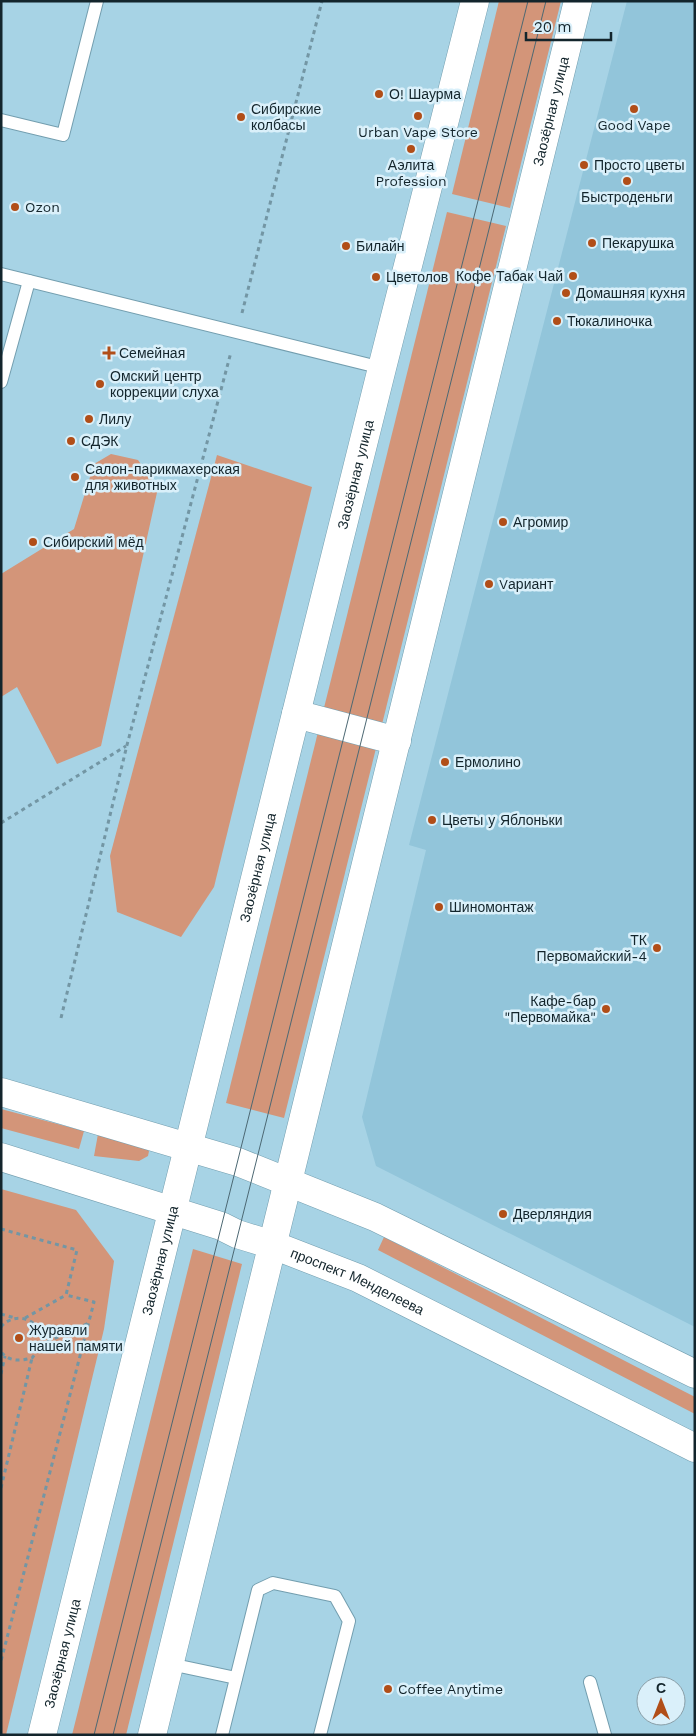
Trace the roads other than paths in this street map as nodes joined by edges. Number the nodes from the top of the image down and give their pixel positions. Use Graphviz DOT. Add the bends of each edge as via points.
graph roads {
  1 [pos="97,1"];
  2 [pos="475,1"];
  3 [pos="578,1"];
  4 [pos="1,120"];
  5 [pos="1,274"];
  6 [pos="29,281"];
  7 [pos="382,368"];
  8 [pos="1,382"];
  9 [pos="296,714"];
  10 [pos="397,741"];
  11 [pos="1,1092"];
  12 [pos="188,1147"];
  13 [pos="1,1158"];
  14 [pos="288,1181"];
  15 [pos="173,1211"];
  16 [pos="273,1245"];
  17 [pos="695,1374"];
  18 [pos="695,1448"];
  19 [pos="170,1664"];
  20 [pos="236,1678"];
  21 [pos="590,1682"];
  22 [pos="42,1735"];
  23 [pos="152,1735"];
  24 [pos="222,1735"];
  25 [pos="320,1735"];
  26 [pos="605,1735"];
  1 -- 4 [label="lane" via="63,135"];
  2 -- 7 [label="main road, Заозёрная улица"];
  3 -- 10 [label="main road, Заозёрная улица"];
  5 -- 6 [label="lane"];
  6 -- 7 [label="lane"];
  6 -- 8 [label="lane"];
  7 -- 9 [label="main road, Заозёрная улица"];
  9 -- 10 [label="main road"];
  9 -- 12 [label="main road, Заозёрная улица"];
  10 -- 14 [label="main road, Заозёрная улица"];
  11 -- 12 [label="main road"];
  12 -- 14 [label="main road"];
  12 -- 15 [label="main road, Заозёрная улица"];
  13 -- 15 [label="main road, проспект Менделеева"];
  14 -- 16 [label="main road, Заозёрная улица"];
  14 -- 17 [label="main road" via="375,1216"];
  15 -- 16 [label="main road, проспект Менделеева"];
  15 -- 22 [label="main road, Заозёрная улица"];
  16 -- 18 [label="main road, проспект Менделеева" via="358,1278"];
  16 -- 19 [label="main road, Заозёрная улица"];
  19 -- 20 [label="lane"];
  19 -- 23 [label="main road, Заозёрная улица"];
  20 -- 24 [label="lane"];
  20 -- 25 [label="lane" via="258,1590 273,1583 335,1596 349,1621"];
  21 -- 26 [label="lane"];
}
